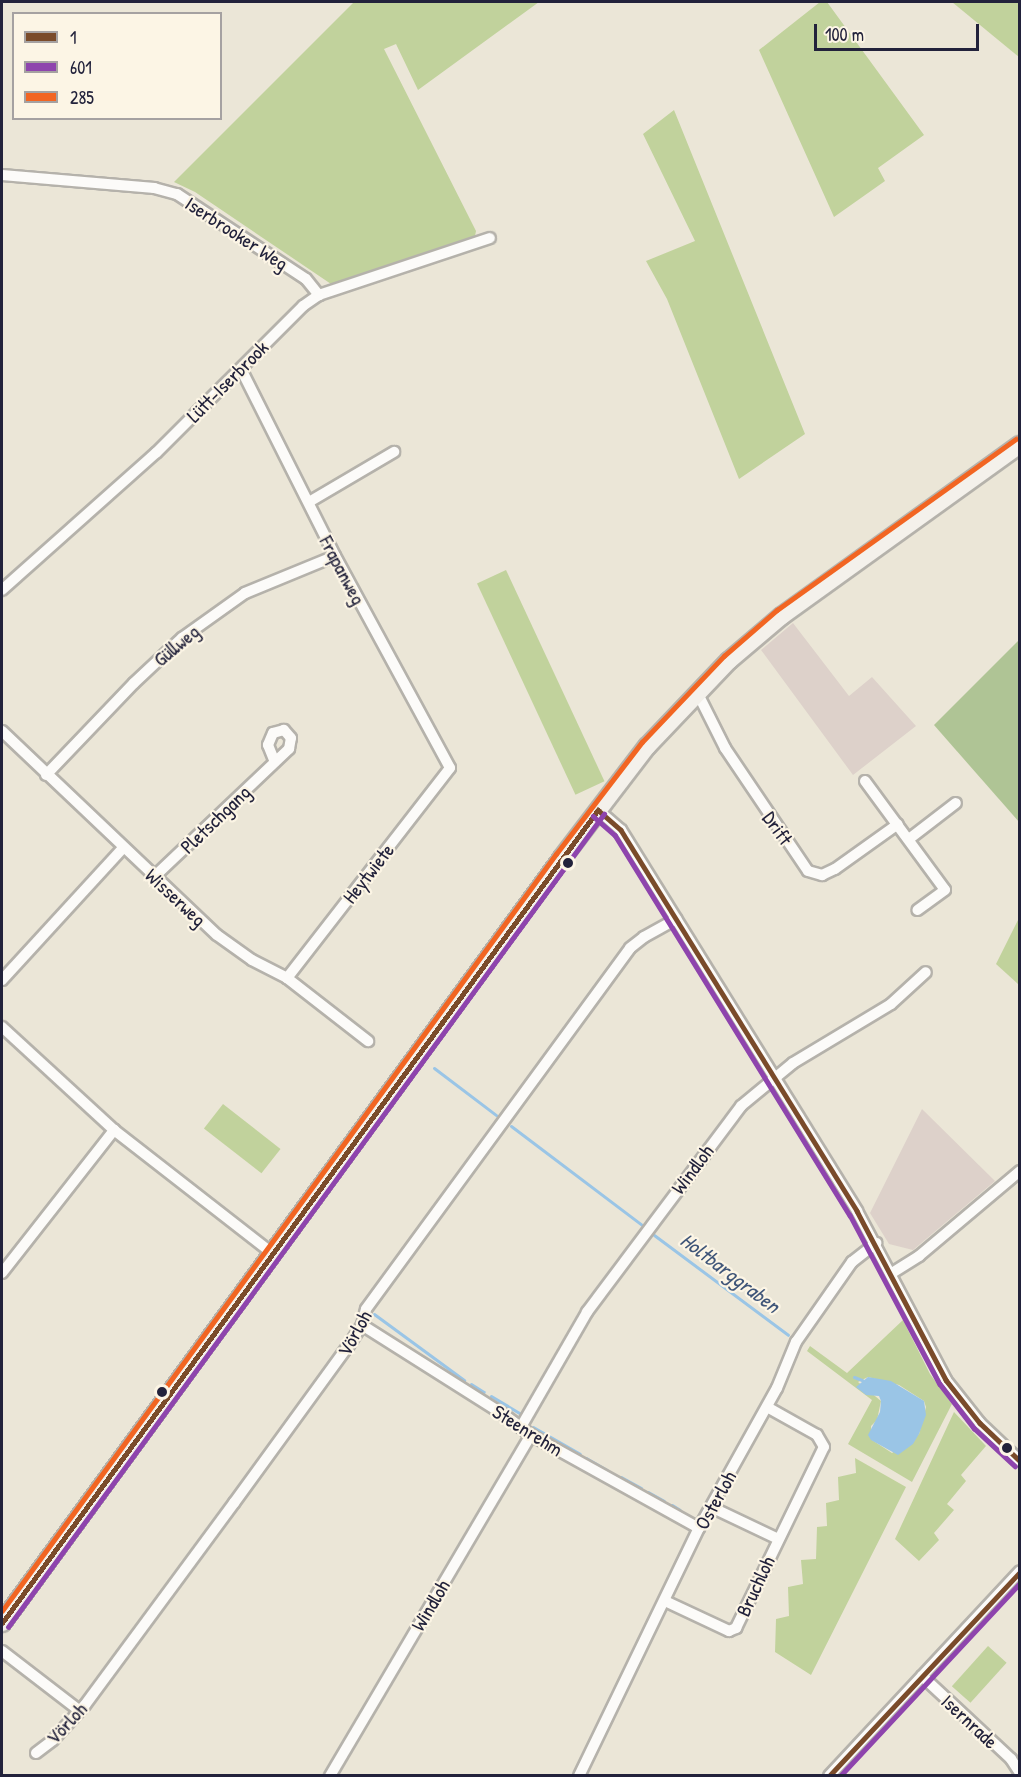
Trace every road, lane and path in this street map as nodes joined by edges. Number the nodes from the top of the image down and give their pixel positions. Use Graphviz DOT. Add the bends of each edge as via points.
graph roads {
  1 [pos="2,175"];
  2 [pos="490,238"];
  3 [pos="319,296"];
  4 [pos="241,369"];
  5 [pos="1020,445"];
  6 [pos="394,452"];
  7 [pos="309,502"];
  8 [pos="335,556"];
  9 [pos="2,590"];
  10 [pos="697,692"];
  11 [pos="2,731"];
  12 [pos="275,762"];
  13 [pos="450,768"];
  14 [pos="46,775"];
  15 [pos="865,781"];
  16 [pos="956,803"];
  17 [pos="598,810"];
  18 [pos="898,824"];
  19 [pos="909,839"];
  20 [pos="123,848"];
  21 [pos="155,876"];
  22 [pos="917,910"];
  23 [pos="676,919"];
  24 [pos="926,972"];
  25 [pos="287,978"];
  26 [pos="2,980"];
  27 [pos="2,1027"];
  28 [pos="368,1041"];
  29 [pos="774,1080"];
  30 [pos="114,1130"];
  31 [pos="1020,1171"];
  32 [pos="876,1243"];
  33 [pos="273,1254"];
  34 [pos="2,1273"];
  35 [pos="891,1273"];
  36 [pos="362,1325"];
  37 [pos="767,1407"];
  38 [pos="521,1427"];
  39 [pos="531,1435"];
  40 [pos="1020,1461"];
  41 [pos="711,1507"];
  42 [pos="699,1528"];
  43 [pos="778,1539"];
  44 [pos="1020,1570"];
  45 [pos="665,1601"];
  46 [pos="2,1623"];
  47 [pos="2,1651"];
  48 [pos="922,1676"];
  49 [pos="80,1711"];
  50 [pos="36,1753"];
  51 [pos="1019,1769"];
  52 [pos="330,1776"];
  53 [pos="579,1776"];
  54 [pos="829,1776"];
  1 -- 3 [label="street, Iserbrooker Weg" via="153,188 177,194 306,279"];
  2 -- 3 [label="street, Lütt-Iserbrook"];
  3 -- 4 [label="street, Lütt-Iserbrook"];
  4 -- 7 [label="street, Frapanweg"];
  4 -- 9 [label="street, Lütt-Iserbrook" via="156,453"];
  5 -- 10 [label="main road" via="806,599"];
  6 -- 7 [label="street"];
  7 -- 8 [label="street, Frapanweg"];
  8 -- 13 [label="street, Frapanweg"];
  8 -- 14 [label="street, Güllweg" via="245,593 182,638"];
  10 -- 17 [label="main road"];
  10 -- 18 [label="street, Drift" via="725,748 808,871 822,875 835,869"];
  11 -- 14 [label="street, Wisserweg"];
  12 -- 21 [label="street, Pletschgang"];
  13 -- 25 [label="street, Heytwiete"];
  14 -- 20 [label="street, Wisserweg"];
  15 -- 18 [label="street"];
  16 -- 19 [label="street"];
  17 -- 23 [label="street" via="621,830"];
  17 -- 33 [label="main road"];
  18 -- 19 [label="street"];
  19 -- 22 [label="street" via="945,890"];
  20 -- 21 [label="street, Wisserweg"];
  20 -- 26 [label="street"];
  21 -- 25 [label="street, Wisserweg" via="217,935"];
  23 -- 29 [label="street"];
  23 -- 36 [label="street, Vörloh" via="630,948 366,1308"];
  24 -- 29 [label="street, Windloh" via="891,1004 793,1063"];
  25 -- 28 [label="street, Wisserweg"];
  27 -- 30 [label="street"];
  29 -- 32 [label="street"];
  29 -- 38 [label="street, Windloh" via="735,1113 587,1312"];
  30 -- 33 [label="street"];
  30 -- 34 [label="street"];
  31 -- 35 [label="street" via="919,1256"];
  32 -- 35 [label="street"];
  32 -- 37 [label="street, Osterloh" via="852,1262 801,1334"];
  33 -- 46 [label="main road"];
  35 -- 40 [label="street" via="946,1380 980,1423"];
  36 -- 38 [label="street, Steenrehm"];
  36 -- 49 [label="street, Vörloh"];
  37 -- 41 [label="street, Osterloh"];
  37 -- 43 [label="street, Bruchloh" via="823,1442"];
  38 -- 39 [label="street, Steenrehm"];
  39 -- 42 [label="street, Steenrehm"];
  39 -- 52 [label="street, Windloh"];
  41 -- 42 [label="street, Osterloh"];
  41 -- 43 [label="street, Bruchloh"];
  42 -- 45 [label="street, Osterloh"];
  43 -- 45 [label="street, Bruchloh" via="736,1628 729,1631"];
  44 -- 48 [label="street"];
  45 -- 53 [label="street, Osterloh"];
  47 -- 49 [label="street"];
  48 -- 51 [label="street, Isernrade"];
  48 -- 54 [label="street"];
  49 -- 50 [label="street, Vörloh"];
}
